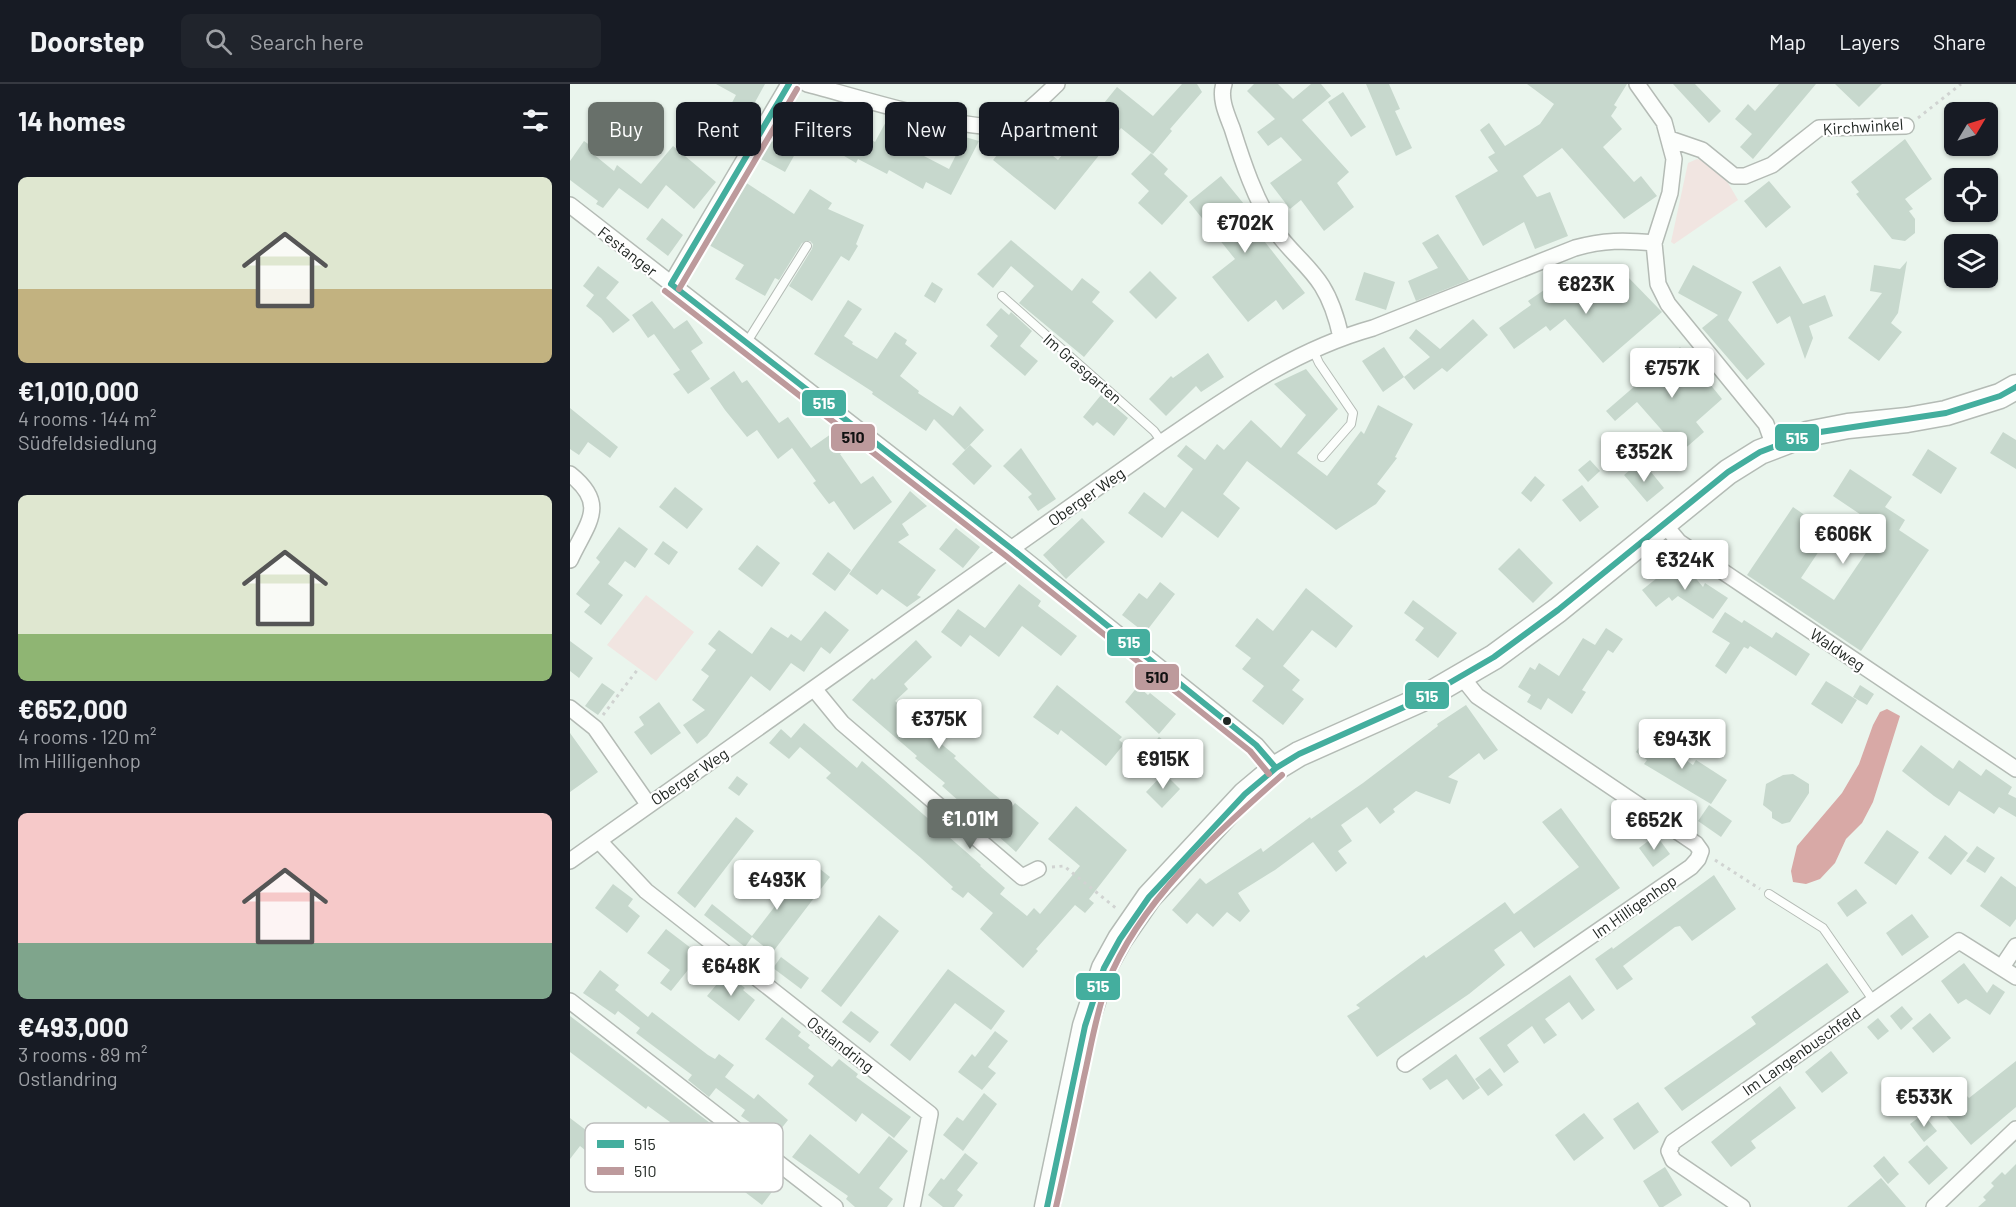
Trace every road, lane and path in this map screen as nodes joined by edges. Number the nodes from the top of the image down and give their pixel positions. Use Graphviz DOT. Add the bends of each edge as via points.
graph roads {
  1 [pos="789,84"];
  2 [pos="807,84"];
  3 [pos="1057,84"];
  4 [pos="1224,84"];
  5 [pos="1636,84"];
  6 [pos="1961,84"];
  7 [pos="1906,126"];
  8 [pos="1670,139"];
  9 [pos="570,206"];
  10 [pos="1654,243"];
  11 [pos="807,246"];
  12 [pos="672,284"];
  13 [pos="1002,296"];
  14 [pos="1341,337"];
  15 [pos="747,342"];
  16 [pos="1313,348"];
  17 [pos="2016,387"];
  18 [pos="1162,442"];
  19 [pos="1774,446"];
  20 [pos="1322,457"];
  21 [pos="570,474"];
  22 [pos="1664,524"];
  23 [pos="1012,549"];
  24 [pos="570,560"];
  25 [pos="638,669"];
  26 [pos="1461,676"];
  27 [pos="815,690"];
  28 [pos="570,708"];
  29 [pos="594,727"];
  30 [pos="1276,768"];
  31 [pos="2016,769"];
  32 [pos="648,804"];
  33 [pos="599,841"];
  34 [pos="1701,851"];
  35 [pos="570,861"];
  36 [pos="1038,869"];
  37 [pos="1769,894"];
  38 [pos="1117,909"];
  39 [pos="2016,946"];
  40 [pos="2002,968"];
  41 [pos="2016,977"];
  42 [pos="1873,1000"];
  43 [pos="570,1001"];
  44 [pos="1405,1064"];
  45 [pos="727,1123"];
  46 [pos="2016,1129"];
  47 [pos="783,1167"];
  48 [pos="835,1207"];
  49 [pos="912,1207"];
  50 [pos="1047,1207"];
  51 [pos="1742,1207"];
  52 [pos="1934,1207"];
  1 -- 12 [label="street"];
  2 -- 3 [label="street" via="982,126 1001,125 1022,114"];
  4 -- 14 [label="street" via="1225,107 1263,209 1276,232 1322,285"];
  5 -- 8 [label="street" via="1664,122"];
  6 -- 7 [label="path, Kirchwinkel"];
  7 -- 8 [label="street, Kirchwinkel" via="1819,128 1772,165 1745,176 1734,176 1702,150"];
  8 -- 10 [label="street" via="1673,179"];
  9 -- 12 [label="street, Festanger"];
  10 -- 14 [label="street, Oberger Weg" via="1601,241 1575,248"];
  10 -- 19 [label="street" via="1658,284 1668,304 1766,424"];
  11 -- 15 [label="lane"];
  12 -- 15 [label="street, Festanger"];
  13 -- 18 [label="lane, Im Grasgarten" via="1155,430"];
  14 -- 16 [label="street, Oberger Weg"];
  15 -- 23 [label="street, Festanger"];
  16 -- 18 [label="street, Oberger Weg" via="1260,376"];
  16 -- 20 [label="lane" via="1353,413 1351,424"];
  17 -- 19 [label="main road" via="1946,413 1848,426"];
  18 -- 23 [label="street, Oberger Weg"];
  19 -- 22 [label="main road" via="1728,472"];
  21 -- 24 [label="street" via="590,493 593,503"];
  22 -- 26 [label="main road" via="1521,638"];
  22 -- 31 [label="street, Waldweg" via="1679,542"];
  23 -- 27 [label="street, Oberger Weg"];
  23 -- 30 [label="street, Festanger" via="1256,745"];
  25 -- 29 [label="path"];
  26 -- 30 [label="main road" via="1420,700 1318,743"];
  26 -- 34 [label="street" via="1477,696"];
  27 -- 32 [label="street, Oberger Weg"];
  27 -- 36 [label="street" via="842,723 1022,877"];
  28 -- 29 [label="street"];
  29 -- 32 [label="street"];
  30 -- 50 [label="main road" via="1245,794 1149,897 1104,968 1085,1026"];
  32 -- 33 [label="street, Oberger Weg"];
  33 -- 35 [label="street, Oberger Weg"];
  33 -- 49 [label="street, Ostlandring" via="646,891 930,1114"];
  34 -- 37 [label="path"];
  34 -- 44 [label="street, Im Hilligenhop" via="1691,867"];
  36 -- 38 [label="path" via="1064,866"];
  37 -- 42 [label="lane" via="1823,928"];
  39 -- 40 [label="street"];
  40 -- 41 [label="street, Im Langenbuschfeld"];
  40 -- 42 [label="street, Im Langenbuschfeld" via="1959,941"];
  42 -- 51 [label="street, Im Langenbuschfeld" via="1674,1142 1669,1151 1673,1160"];
  43 -- 45 [label="street"];
  46 -- 52 [label="street"];
  47 -- 48 [label="street"];
}
